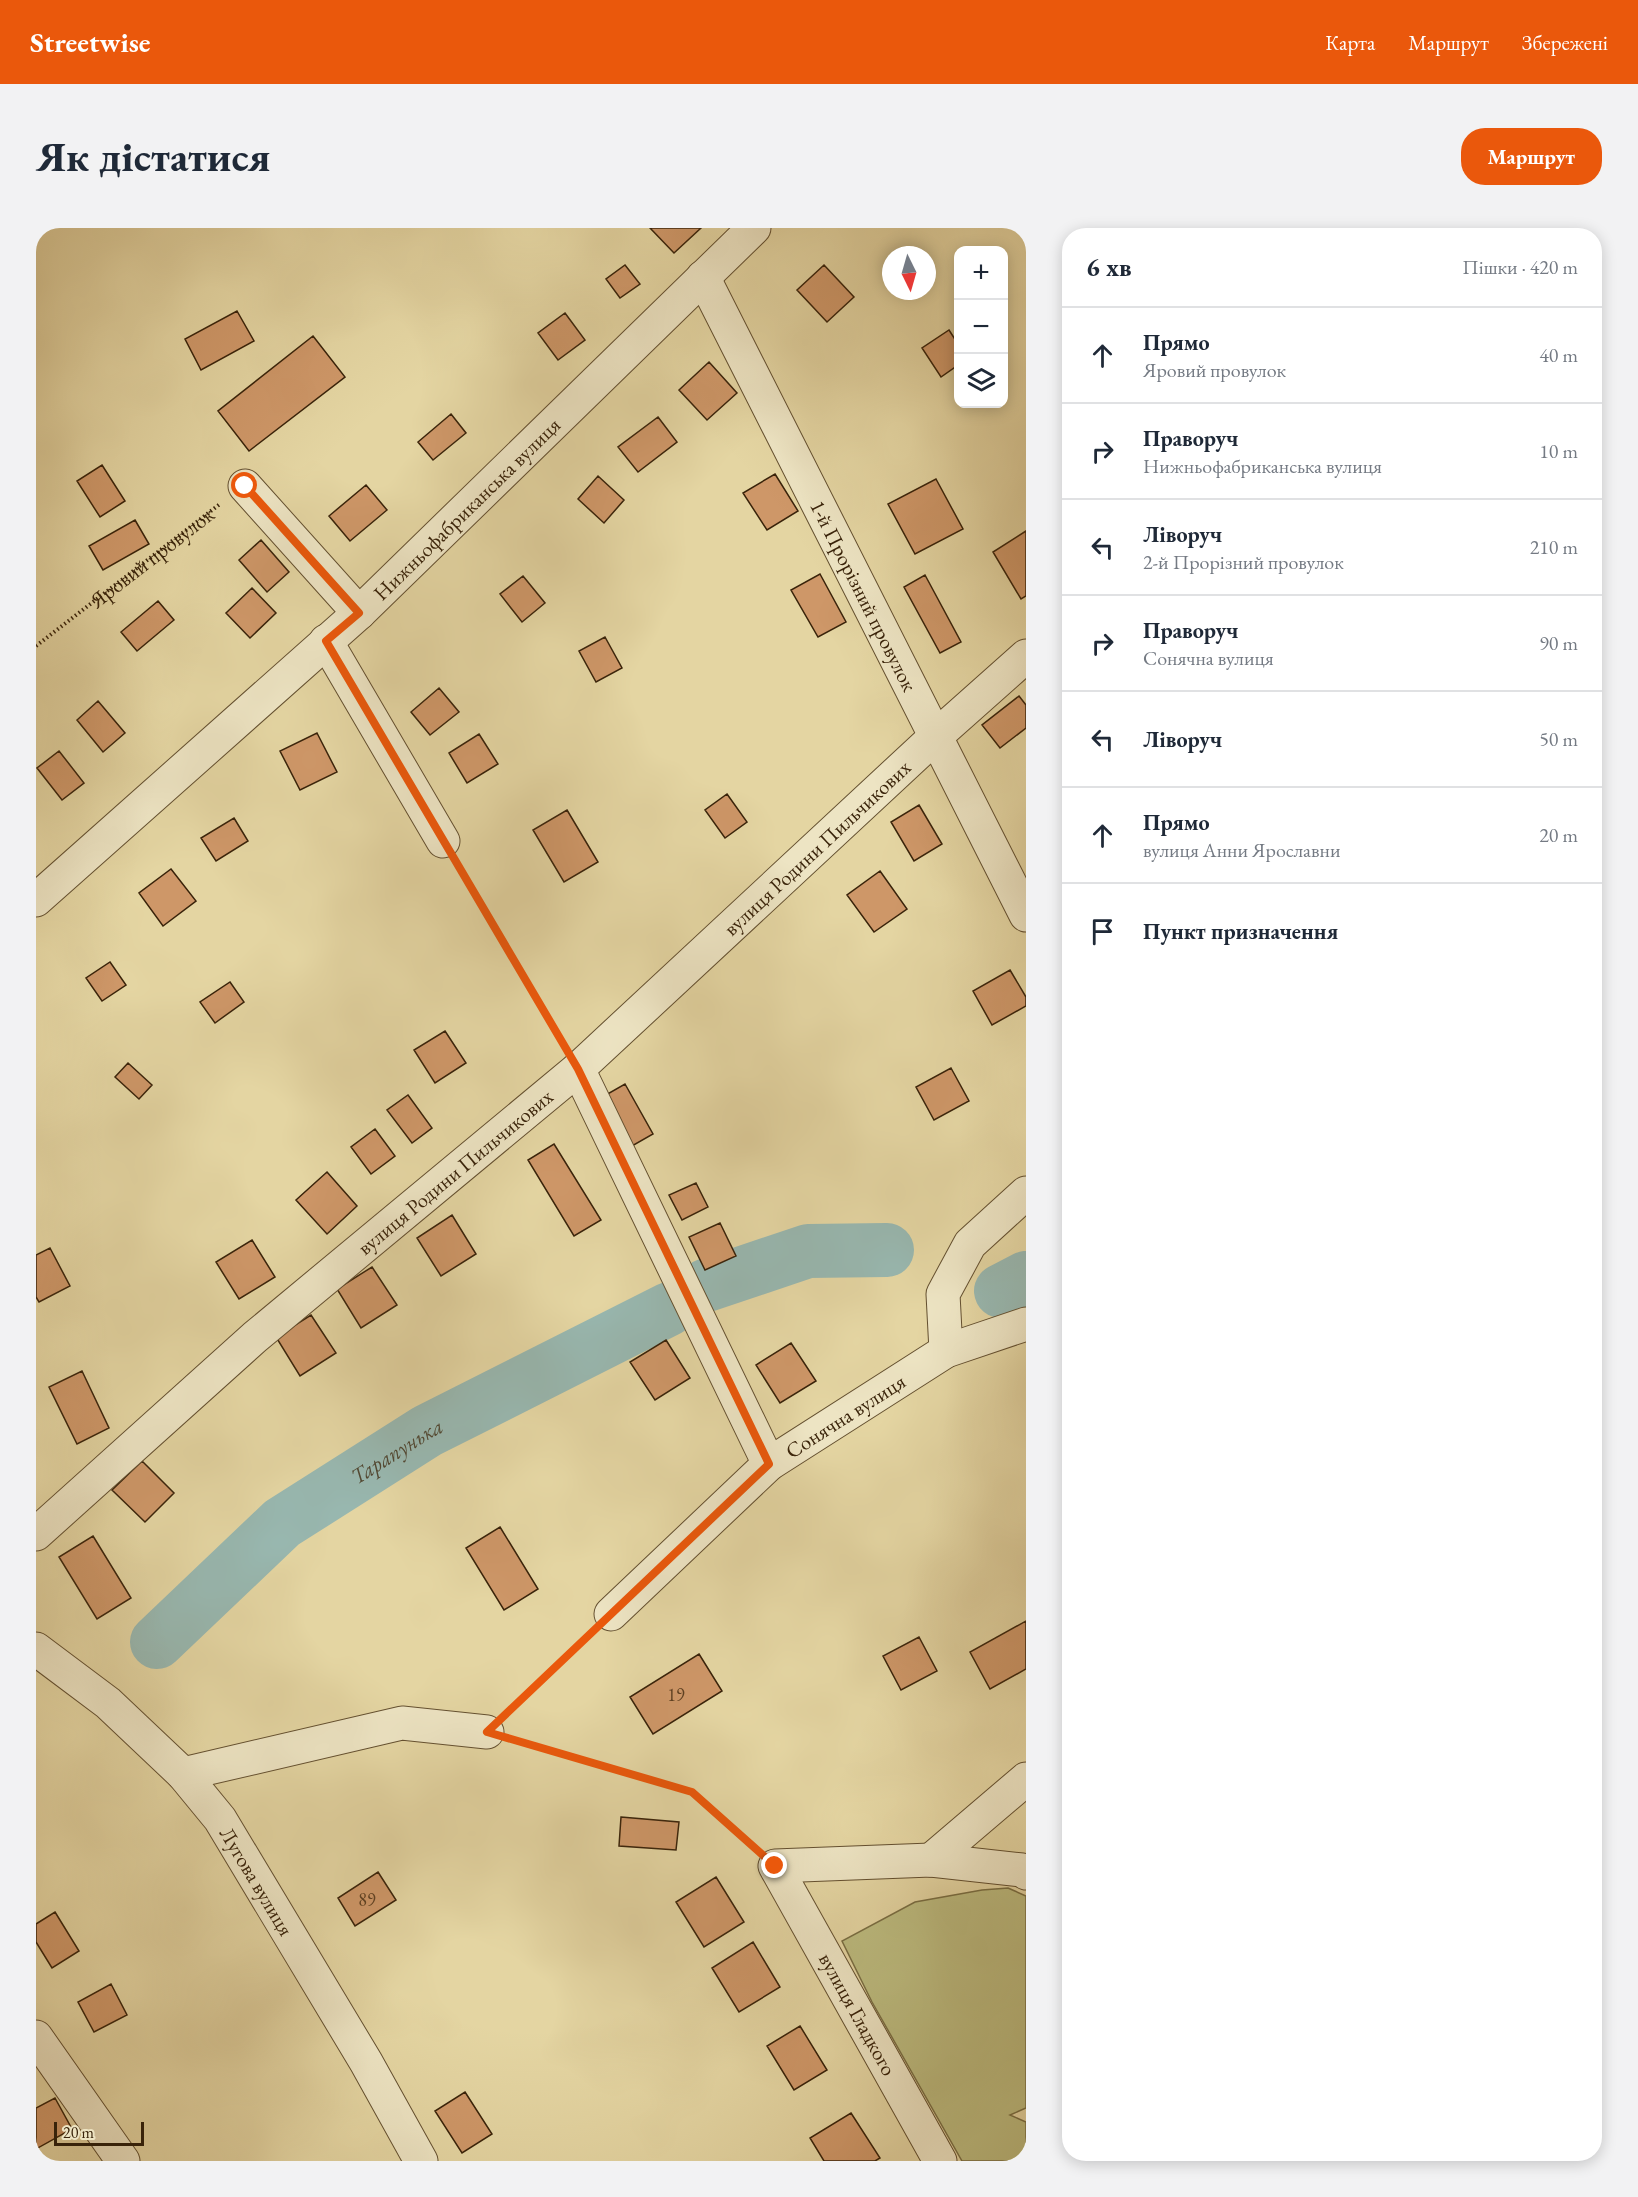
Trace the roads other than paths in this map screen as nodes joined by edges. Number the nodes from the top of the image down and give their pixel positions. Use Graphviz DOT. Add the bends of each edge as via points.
graph roads {
  1 [pos="754,228"];
  2 [pos="703,277"];
  3 [pos="245,486"];
  4 [pos="359,613"];
  5 [pos="326,641"];
  6 [pos="1026,656"];
  7 [pos="935,737"];
  8 [pos="444,841"];
  9 [pos="36,900"];
  10 [pos="1026,915"];
  11 [pos="578,1069"];
  12 [pos="1026,1193"];
  13 [pos="1026,1324"];
  14 [pos="946,1351"];
  15 [pos="769,1464"];
  16 [pos="36,1534"];
  17 [pos="611,1614"];
  18 [pos="36,1649"];
  19 [pos="487,1732"];
  20 [pos="183,1774"];
  21 [pos="1026,1779"];
  22 [pos="931,1860"];
  23 [pos="1026,1873"];
  24 [pos="36,2037"];
  25 [pos="122,2161"];
  26 [pos="421,2161"];
  27 [pos="940,2161"];
  1 -- 2 [label="street, Нижньофабриканська вулиця"];
  2 -- 4 [label="street, Нижньофабриканська вулиця"];
  2 -- 7 [label="street, 1-й Прорізний провулок"];
  3 -- 4 [label="street"];
  4 -- 5 [label="street, Нижньофабриканська вулиця"];
  5 -- 8 [label="street"];
  5 -- 9 [label="street, Нижньофабриканська вулиця"];
  6 -- 7 [label="street, вулиця Родини Пильчикових"];
  7 -- 10 [label="street, 1-й Прорізний провулок"];
  7 -- 11 [label="street, вулиця Родини Пильчикових"];
  11 -- 15 [label="street"];
  11 -- 16 [label="street, вулиця Родини Пильчикових" via="255,1337"];
  12 -- 14 [label="street" via="969,1244 943,1294"];
  13 -- 14 [label="street, Сонячна вулиця"];
  14 -- 15 [label="street, Сонячна вулиця"];
  15 -- 17 [label="street, Сонячна вулиця"];
  18 -- 20 [label="street, Лугова вулиця" via="108,1703"];
  19 -- 20 [label="street" via="402,1723"];
  20 -- 26 [label="street, Лугова вулиця" via="220,1819"];
  21 -- 22 [label="street"];
  22 -- 23 [label="street"];
  22 -- 27 [label="street, вулиця Гладкого" via="775,1866"];
  24 -- 25 [label="street"];
}
